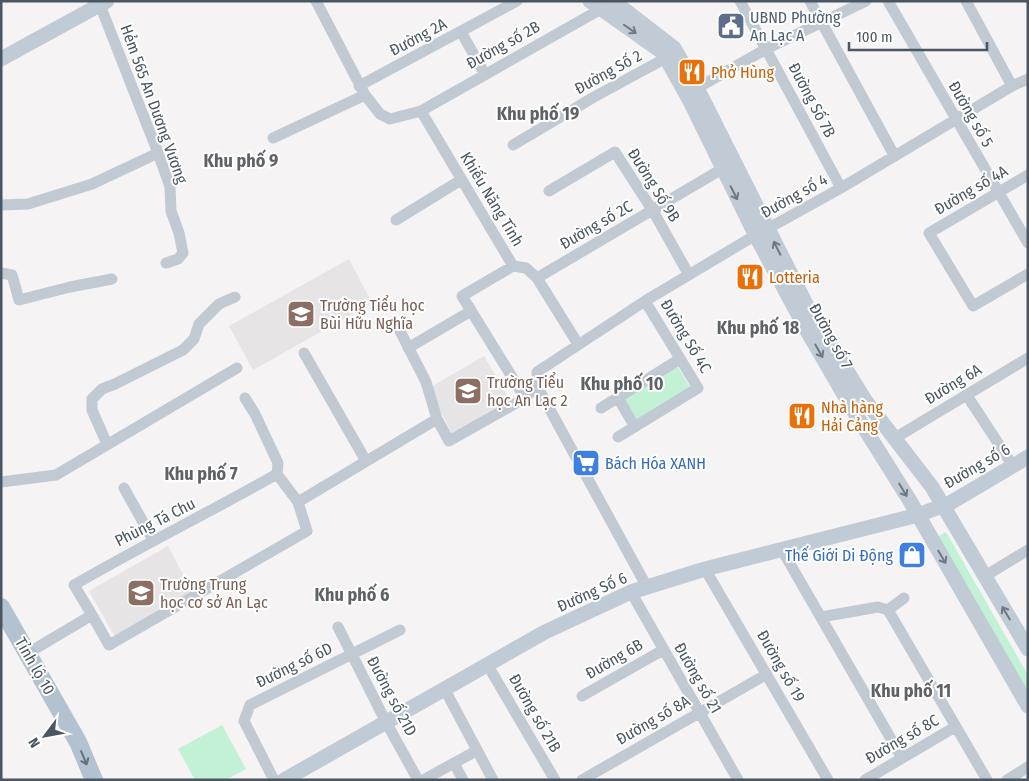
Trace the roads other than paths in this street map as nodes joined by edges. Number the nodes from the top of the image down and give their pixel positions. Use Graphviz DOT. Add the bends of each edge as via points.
graph roads {
  1 [pos="316,1"];
  2 [pos="517,1"];
  3 [pos="740,1"];
  4 [pos="810,1"];
  5 [pos="866,1"];
  6 [pos="888,1"];
  7 [pos="966,1"];
  8 [pos="103,3"];
  9 [pos="601,4"];
  10 [pos="822,22"];
  11 [pos="461,32"];
  12 [pos="766,49"];
  13 [pos="666,58"];
  14 [pos="1,59"];
  15 [pos="485,74"];
  16 [pos="1028,79"];
  17 [pos="1012,86"];
  18 [pos="362,91"];
  19 [pos="692,92"];
  20 [pos="421,111"];
  21 [pos="956,120"];
  22 [pos="272,138"];
  23 [pos="513,145"];
  24 [pos="158,153"];
  25 [pos="894,155"];
  26 [pos="722,169"];
  27 [pos="1028,175"];
  28 [pos="461,180"];
  29 [pos="841,188"];
  30 [pos="548,191"];
  31 [pos="998,193"];
  32 [pos="1,205"];
  33 [pos="653,211"];
  34 [pos="396,220"];
  35 [pos="761,232"];
  36 [pos="1028,243"];
  37 [pos="166,263"];
  38 [pos="513,266"];
  39 [pos="1,273"];
  40 [pos="1028,274"];
  41 [pos="689,275"];
  42 [pos="536,278"];
  43 [pos="112,279"];
  44 [pos="236,297"];
  45 [pos="645,301"];
  46 [pos="471,311"];
  47 [pos="400,331"];
  48 [pos="578,344"];
  49 [pos="408,348"];
  50 [pos="304,353"];
  51 [pos="1028,358"];
  52 [pos="680,359"];
  53 [pos="237,368"];
  54 [pos="537,386"];
  55 [pos="966,394"];
  56 [pos="244,398"];
  57 [pos="525,398"];
  58 [pos="618,398"];
  59 [pos="601,408"];
  60 [pos="437,418"];
  61 [pos="635,427"];
  62 [pos="618,437"];
  63 [pos="895,438"];
  64 [pos="107,444"];
  65 [pos="1028,456"];
  66 [pos="366,461"];
  67 [pos="1013,466"];
  68 [pos="278,474"];
  69 [pos="1,482"];
  70 [pos="124,488"];
  71 [pos="298,502"];
  72 [pos="944,506"];
  73 [pos="918,515"];
  74 [pos="153,540"];
  75 [pos="782,550"];
  76 [pos="1028,550"];
  77 [pos="706,569"];
  78 [pos="985,576"];
  79 [pos="647,587"];
  80 [pos="631,592"];
  81 [pos="904,598"];
  82 [pos="1,607"];
  83 [pos="888,610"];
  84 [pos="92,615"];
  85 [pos="821,617"];
  86 [pos="338,627"];
  87 [pos="400,630"];
  88 [pos="1028,649"];
  89 [pos="663,650"];
  90 [pos="28,653"];
  91 [pos="352,655"];
  92 [pos="487,664"];
  93 [pos="767,674"];
  94 [pos="444,688"];
  95 [pos="582,696"];
  96 [pos="1028,706"];
  97 [pos="699,712"];
  98 [pos="386,722"];
  99 [pos="955,727"];
  100 [pos="476,751"];
  101 [pos="902,758"];
  102 [pos="454,763"];
  103 [pos="1028,767"];
  104 [pos="736,777"];
  105 [pos="489,778"];
  106 [pos="94,780"];
  107 [pos="274,780"];
  108 [pos="284,780"];
  109 [pos="418,780"];
  110 [pos="423,780"];
  111 [pos="464,780"];
  112 [pos="555,780"];
  113 [pos="582,780"];
  114 [pos="723,780"];
  115 [pos="828,780"];
  116 [pos="864,780"];
  117 [pos="987,780"];
  118 [pos="1007,780"];
  1 -- 18 [label="street"];
  2 -- 11 [label="street, Đường 2A"];
  3 -- 12 [label="street, Đường Số 7B"];
  4 -- 10 [label="street"];
  5 -- 10 [label="street"];
  6 -- 21 [label="street, Đường số 5"];
  7 -- 17 [label="street"];
  8 -- 14 [label="main road"];
  8 -- 24 [label="street, Hẻm 565 An Dương Vương"];
  9 -- 13 [label="main road, Đường số 7, one-way"];
  9 -- 15 [label="street, Đường số 2B"];
  9 -- 19 [label="main road, Đường số 7" via="674,48"];
  10 -- 12 [label="street"];
  10 -- 25 [label="street"];
  11 -- 15 [label="street"];
  11 -- 18 [label="street, Đường 2A"];
  12 -- 19 [label="street"];
  12 -- 29 [label="street, Đường Số 7B"];
  13 -- 19 [label="main road, Đường số 7"];
  13 -- 23 [label="street, Đường Số 2"];
  15 -- 20 [label="street, Đường số 2B"];
  16 -- 17 [label="street, Đường số 4"];
  17 -- 21 [label="street, Đường số 4"];
  18 -- 20 [label="street" via="380,114 390,119"];
  18 -- 22 [label="street, Đường 2A"];
  19 -- 26 [label="main road, Đường số 7"];
  19 -- 35 [label="main road, Đường số 7"];
  20 -- 28 [label="street, Khiếu Năng Tĩnh"];
  21 -- 25 [label="street, Đường số 4"];
  21 -- 31 [label="street, Đường số 5"];
  24 -- 32 [label="street" via="92,184 28,204"];
  24 -- 37 [label="street, Hẻm 565 An Dương Vương" via="170,187 171,211 183,253 178,259"];
  25 -- 29 [label="street, Đường số 4"];
  26 -- 33 [label="street, Đường số 2C"];
  26 -- 35 [label="main road, Đường số 7, one-way"];
  27 -- 31 [label="street, Đường số 4A"];
  28 -- 34 [label="street"];
  28 -- 38 [label="street, Khiếu Năng Tĩnh"];
  29 -- 35 [label="street, Đường số 4"];
  30 -- 33 [label="street, Đường Số 9B" via="615,152"];
  31 -- 36 [label="street, Đường số 5"];
  31 -- 40 [label="street, Đường số 4A" via="929,233 973,306"];
  33 -- 41 [label="street, Đường Số 9B"];
  33 -- 42 [label="street, Đường số 2C"];
  35 -- 41 [label="street, Đường số 4"];
  63 -- 35 [label="main road, Đường số 7, one-way" via="866,400"];
  35 -- 73 [label="main road, Đường số 7, one-way" via="853,410"];
  38 -- 42 [label="street, Khiếu Năng Tĩnh" via="526,268"];
  38 -- 46 [label="street" via="462,296"];
  39 -- 43 [label="street" via="12,275 18,300"];
  41 -- 45 [label="street, Đường số 4"];
  42 -- 48 [label="street, Khiếu Năng Tĩnh"];
  44 -- 64 [label="street" via="219,304 199,324 194,339 182,350 102,389 92,399 92,410"];
  45 -- 48 [label="street, Đường số 4"];
  45 -- 52 [label="street, Đường Số 4C"];
  46 -- 49 [label="street"];
  46 -- 57 [label="street"];
  47 -- 49 [label="street"];
  48 -- 54 [label="street" via="537,372"];
  49 -- 60 [label="street" via="426,382"];
  50 -- 66 [label="street"];
  51 -- 55 [label="street, Đường 6A"];
  52 -- 58 [label="street, Đường Số 4C"];
  52 -- 61 [label="street, Đường Số 4C" via="698,388"];
  53 -- 64 [label="street"];
  54 -- 57 [label="street"];
  54 -- 79 [label="street"];
  55 -- 63 [label="street, Đường 6A"];
  55 -- 67 [label="street"];
  56 -- 68 [label="street" via="278,463"];
  57 -- 60 [label="street" via="449,441"];
  58 -- 59 [label="street, Đường Số 4C"];
  58 -- 61 [label="street"];
  60 -- 66 [label="street"];
  61 -- 62 [label="street, Đường Số 4C"];
  63 -- 72 [label="main road, Đường số 7"];
  64 -- 69 [label="street" via="56,475"];
  65 -- 67 [label="main road, Đường số 6"];
  66 -- 71 [label="street"];
  67 -- 72 [label="main road, Đường số 6"];
  68 -- 71 [label="street, Phùng Tá Chu"];
  68 -- 74 [label="street, Phùng Tá Chu"];
  70 -- 74 [label="street"];
  71 -- 84 [label="street, Phùng Tá Chu" via="307,532 144,625 109,644"];
  72 -- 73 [label="main road, Đường Số 6"];
  72 -- 78 [label="main road, Đường số 7"];
  73 -- 75 [label="main road, Đường Số 6"];
  73 -- 96 [label="main road, Đường số 7, one-way"];
  74 -- 84 [label="street, Phùng Tá Chu" via="74,585"];
  75 -- 77 [label="main road, Đường Số 6"];
  75 -- 85 [label="street"];
  76 -- 78 [label="street"];
  77 -- 79 [label="main road, Đường Số 6"];
  77 -- 93 [label="street, Đường số 19"];
  88 -- 78 [label="main road, Đường số 7, one-way"];
  79 -- 80 [label="main road, Đường Số 6"];
  80 -- 89 [label="street, Đường số 21"];
  80 -- 92 [label="main road, Đường Số 6" via="545,632"];
  81 -- 83 [label="street"];
  82 -- 90 [label="main road, Tỉnh lộ 10"];
  83 -- 85 [label="street" via="878,606"];
  83 -- 99 [label="street"];
  84 -- 90 [label="street"];
  85 -- 101 [label="street"];
  86 -- 91 [label="street, Đường số 21D"];
  87 -- 91 [label="street, Đường số 6D"];
  89 -- 95 [label="street, Đường 6B"];
  89 -- 97 [label="street, Đường số 21"];
  90 -- 106 [label="main road, Tỉnh lộ 10, one-way" via="78,742"];
  91 -- 98 [label="street, Đường số 21D"];
  91 -- 107 [label="street, Đường số 6D" via="250,705 244,721"];
  92 -- 94 [label="main road, Đường Số 6"];
  92 -- 112 [label="street, Đường số 21B"];
  93 -- 97 [label="street, Đường số 8A"];
  93 -- 115 [label="street, Đường số 19"];
  94 -- 98 [label="main road, Đường Số 6"];
  94 -- 100 [label="street"];
  97 -- 104 [label="street, Đường số 21"];
  97 -- 113 [label="street, Đường số 8A"];
  98 -- 108 [label="main road, Đường Số 6"];
  98 -- 109 [label="street, Đường số 21D"];
  99 -- 101 [label="street, Đường số 8C"];
  99 -- 117 [label="street"];
  100 -- 102 [label="street"];
  100 -- 105 [label="street"];
  101 -- 116 [label="street, Đường số 8C"];
  102 -- 110 [label="street"];
  102 -- 111 [label="street"];
  103 -- 118 [label="street"];
  104 -- 114 [label="street"];
}
